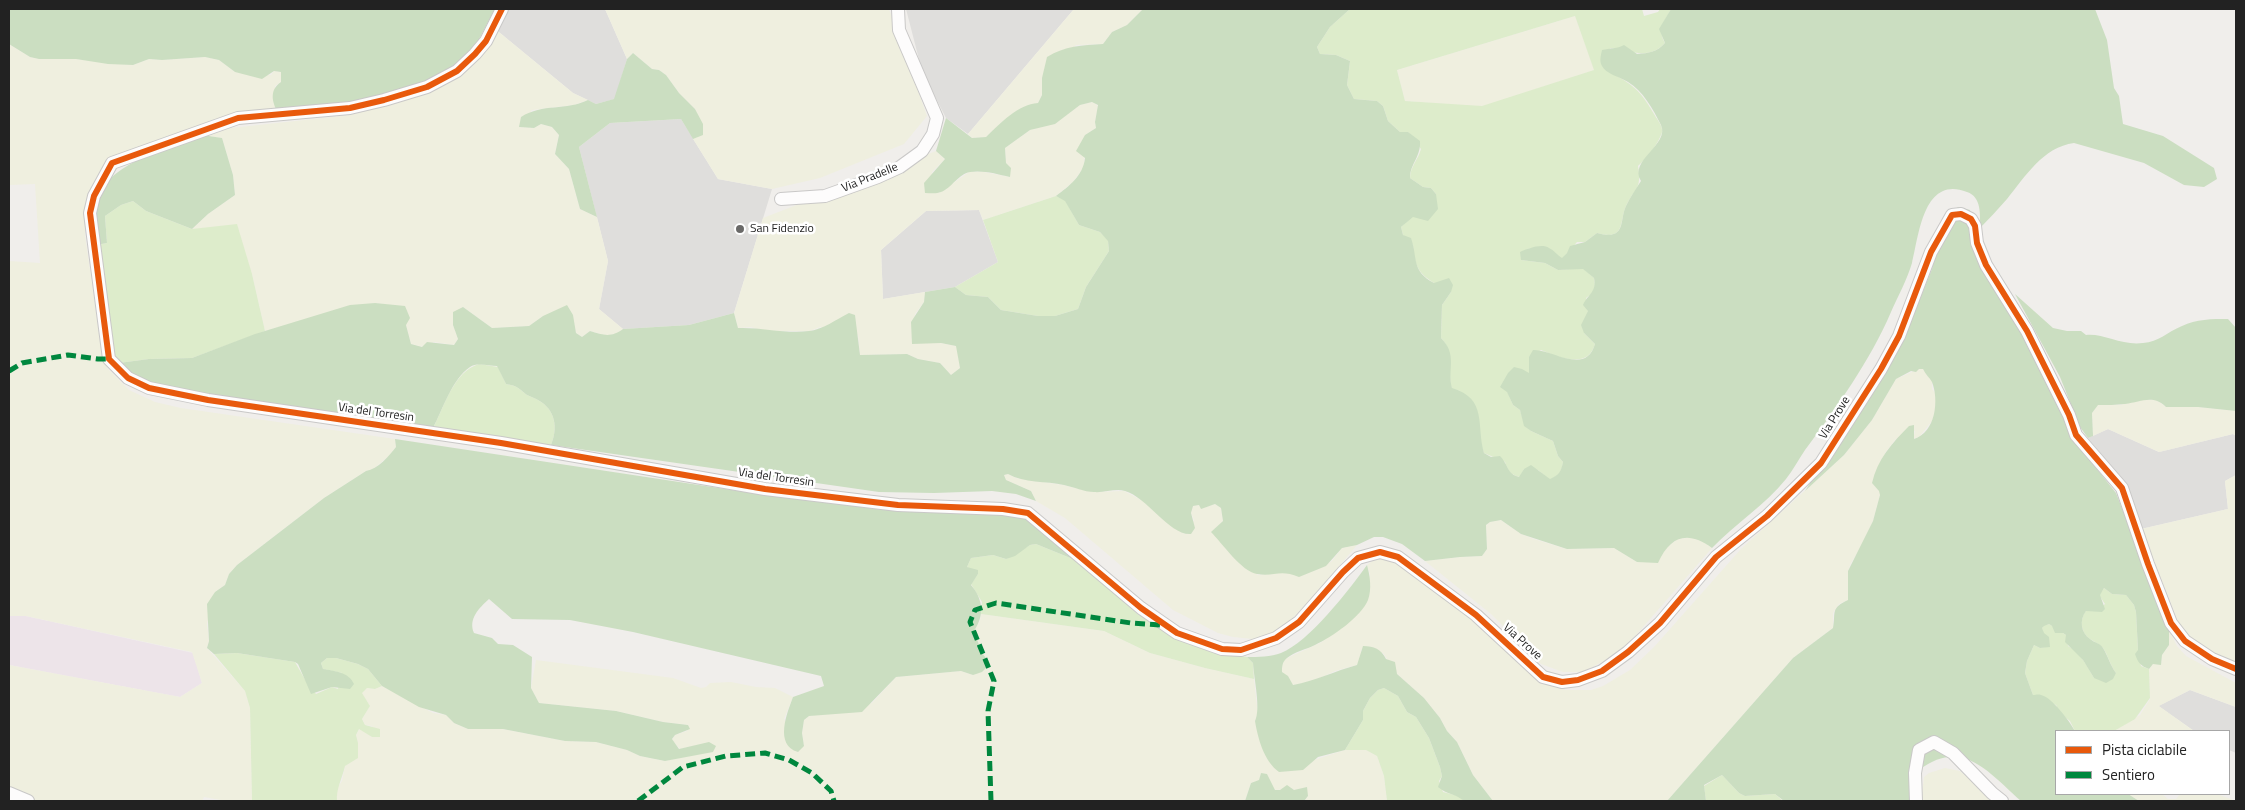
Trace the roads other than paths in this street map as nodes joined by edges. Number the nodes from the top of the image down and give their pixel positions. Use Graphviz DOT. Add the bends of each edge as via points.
graph roads {
  1 [pos="502,9"];
  2 [pos="898,9"];
  3 [pos="781,199"];
  4 [pos="1241,650"];
  5 [pos="2236,669"];
  6 [pos="9,793"];
  7 [pos="28,801"];
  8 [pos="1916,801"];
  9 [pos="2002,801"];
  1 -- 4 [label="street, Via del Torresin" via="486,41 475,54 457,72 426,87 350,108 238,118 112,163 94,196 90,213 109,359 128,378 149,388 208,400 501,443 765,489 898,505 1028,513 1177,633 1222,649"];
  2 -- 3 [label="street, Via Pradelle" via="899,30 937,118 934,134 922,151 900,167 878,177 825,196"];
  4 -- 5 [label="street, Via Prove" via="1276,638 1299,622 1358,558 1380,552 1398,557 1476,616 1544,677 1562,682 1602,671 1660,622 1716,557 1767,516 1820,462 1899,336 1942,231 1952,215 1961,214 1971,219 1986,265 2027,331 2076,435 2122,488 2171,623 2185,641"];
  6 -- 7 [label="street"];
  8 -- 9 [label="street" via="1915,773 1919,750 1934,742 1954,753"];
}
